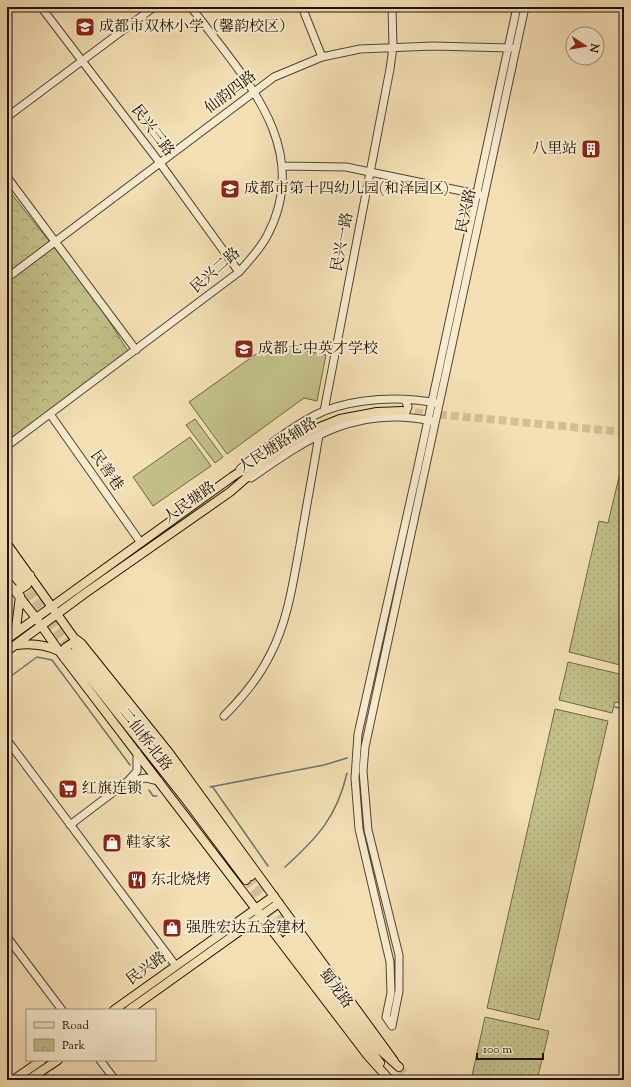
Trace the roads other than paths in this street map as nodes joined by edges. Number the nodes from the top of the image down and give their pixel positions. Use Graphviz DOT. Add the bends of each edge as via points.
graph roads {
  1 [pos="41,7"];
  2 [pos="154,7"];
  3 [pos="191,7"];
  4 [pos="302,7"];
  5 [pos="392,7"];
  6 [pos="516,7"];
  7 [pos="525,7"];
  8 [pos="393,47"];
  9 [pos="508,47"];
  10 [pos="516,49"];
  11 [pos="322,57"];
  12 [pos="83,61"];
  13 [pos="254,92"];
  14 [pos="7,117"];
  15 [pos="160,163"];
  16 [pos="282,166"];
  17 [pos="370,172"];
  18 [pos="7,177"];
  19 [pos="477,194"];
  20 [pos="485,195"];
  21 [pos="55,241"];
  22 [pos="239,272"];
  23 [pos="7,278"];
  24 [pos="136,350"];
  25 [pos="432,402"];
  26 [pos="440,404"];
  27 [pos="404,408"];
  28 [pos="324,411"];
  29 [pos="50,414"];
  30 [pos="428,420"];
  31 [pos="436,421"];
  32 [pos="319,435"];
  33 [pos="7,446"];
  34 [pos="232,477"];
  35 [pos="230,492"];
  36 [pos="141,543"];
  37 [pos="7,544"];
  38 [pos="7,555"];
  39 [pos="7,567"];
  40 [pos="25,579"];
  41 [pos="7,582"];
  42 [pos="12,589"];
  43 [pos="20,596"];
  44 [pos="52,606"];
  45 [pos="58,614"];
  46 [pos="36,618"];
  47 [pos="40,626"];
  48 [pos="9,638"];
  49 [pos="15,645"];
  50 [pos="7,651"];
  51 [pos="59,651"];
  52 [pos="73,651"];
  53 [pos="224,716"];
  54 [pos="7,740"];
  55 [pos="137,752"];
  56 [pos="128,781"];
  57 [pos="159,781"];
  58 [pos="70,825"];
  59 [pos="248,878"];
  60 [pos="276,899"];
  61 [pos="255,909"];
  62 [pos="261,916"];
  63 [pos="7,937"];
  64 [pos="176,966"];
  65 [pos="61,1009"];
  66 [pos="115,1009"];
  67 [pos="130,1009"];
  68 [pos="41,1061"];
  69 [pos="56,1061"];
  70 [pos="101,1061"];
  71 [pos="389,1079"];
  72 [pos="13,1080"];
  73 [pos="28,1080"];
  74 [pos="115,1080"];
  1 -- 12 [label="street, 民兴三路"];
  2 -- 12 [label="street"];
  3 -- 13 [label="street, 民兴二路"];
  4 -- 11 [label="street"];
  5 -- 8 [label="street, 民兴一路"];
  6 -- 9 [label="street, 民兴路"];
  7 -- 10 [label="street, 民兴路"];
  8 -- 9 [label="street, 仙韵四路"];
  8 -- 11 [label="street, 仙韵四路" via="360,49"];
  8 -- 17 [label="street, 民兴一路"];
  9 -- 10 [label="street, 仙韵四路"];
  9 -- 19 [label="street, 民兴路"];
  10 -- 20 [label="street, 民兴路"];
  11 -- 13 [label="street, 仙韵四路" via="274,77"];
  12 -- 14 [label="street"];
  12 -- 15 [label="street, 民兴三路"];
  13 -- 15 [label="street, 仙韵四路"];
  13 -- 16 [label="street, 民兴二路" via="268,116 282,153"];
  15 -- 21 [label="street, 仙韵四路"];
  15 -- 22 [label="street, 民兴三路"];
  16 -- 17 [label="street" via="346,167"];
  16 -- 22 [label="street, 民兴二路" via="283,186 274,222 256,253"];
  17 -- 19 [label="street"];
  17 -- 28 [label="street, 民兴一路"];
  18 -- 21 [label="street"];
  19 -- 20 [label="street"];
  19 -- 25 [label="street, 民兴路"];
  20 -- 26 [label="street, 民兴路"];
  21 -- 23 [label="street, 仙韵四路"];
  21 -- 24 [label="street"];
  22 -- 24 [label="street, 民兴二路"];
  24 -- 29 [label="street, 民兴二路"];
  25 -- 26 [label="street, 人民塘路辅路"];
  25 -- 27 [label="street, 人民塘路辅路"];
  25 -- 30 [label="street, 民兴路"];
  26 -- 31 [label="street, 民兴路"];
  27 -- 28 [label="street, 人民塘路辅路" via="377,400"];
  27 -- 30 [label="street, 人民塘路辅路"];
  27 -- 32 [label="street, 人民塘路辅路" via="332,428"];
  27 -- 34 [label="main road, 人民塘路" via="359,409 325,418 288,439"];
  27 -- 35 [label="main road, 人民塘路" via="361,414 321,426 288,446"];
  28 -- 34 [label="street, 人民塘路辅路" via="286,433"];
  29 -- 33 [label="street, 民兴二路"];
  29 -- 36 [label="street, 民善巷"];
  30 -- 31 [label="street, 人民塘路辅路"];
  30 -- 31 [label="street, 民兴路" via="363,707 356,753 359,829 390,962 391,994 386,1018 392,1026 399,991 399,955 368,830 363,771 369,729"];
  32 -- 35 [label="street, 人民塘路辅路" via="298,446"];
  32 -- 53 [label="street" via="282,628 258,677"];
  34 -- 36 [label="main road, 人民塘路"];
  35 -- 45 [label="main road, 人民塘路"];
  36 -- 44 [label="main road, 人民塘路"];
  37 -- 40 [label="main road"];
  38 -- 40 [label="main road"];
  39 -- 40 [label="main road"];
  40 -- 42 [label="main road" via="27,586 19,590"];
  40 -- 44 [label="main road"];
  41 -- 42 [label="main road, 二仙桥北路"];
  42 -- 43 [label="main road, 二仙桥北路"];
  43 -- 46 [label="main road, 二仙桥北路"];
  43 -- 48 [label="main road" via="16,628"];
  44 -- 45 [label="main road"];
  44 -- 46 [label="main road, 人民塘路"];
  45 -- 47 [label="main road, 人民塘路"];
  45 -- 52 [label="main road" via="74,638"];
  46 -- 47 [label="main road, 二仙桥北路"];
  46 -- 48 [label="main road, 人民塘路"];
  47 -- 49 [label="main road, 人民塘路"];
  47 -- 51 [label="main road, 二仙桥北路"];
  49 -- 50 [label="main road, 人民塘路"];
  49 -- 51 [label="main road" via="27,644"];
  51 -- 52 [label="main road, 二仙桥北路"];
  52 -- 55 [label="main road, 二仙桥北路"];
  52 -- 59 [label="main road" via="192,795"];
  52 -- 60 [label="main road, 蜀龙路" via="170,754"];
  54 -- 58 [label="street"];
  55 -- 56 [label="street" via="137,771"];
  55 -- 57 [label="main road, 二仙桥北路"];
  56 -- 57 [label="street" via="146,778"];
  56 -- 58 [label="street"];
  57 -- 61 [label="main road, 二仙桥北路"];
  58 -- 64 [label="street"];
  60 -- 61 [label="main road, 民兴路"];
  60 -- 62 [label="main road, 民兴路"];
  60 -- 71 [label="main road, 蜀龙路" via="397,1064 379,1049 290,937 377,1058"];
  61 -- 62 [label="main road, 二仙桥北路"];
  61 -- 64 [label="main road, 民兴路"];
  62 -- 67 [label="main road, 民兴路"];
  62 -- 71 [label="main road, 蜀龙路" via="368,1056"];
  63 -- 65 [label="street"];
  64 -- 66 [label="main road, 民兴路"];
  68 -- 72 [label="main road"];
  69 -- 73 [label="main road"];
  70 -- 74 [label="street"];
}
